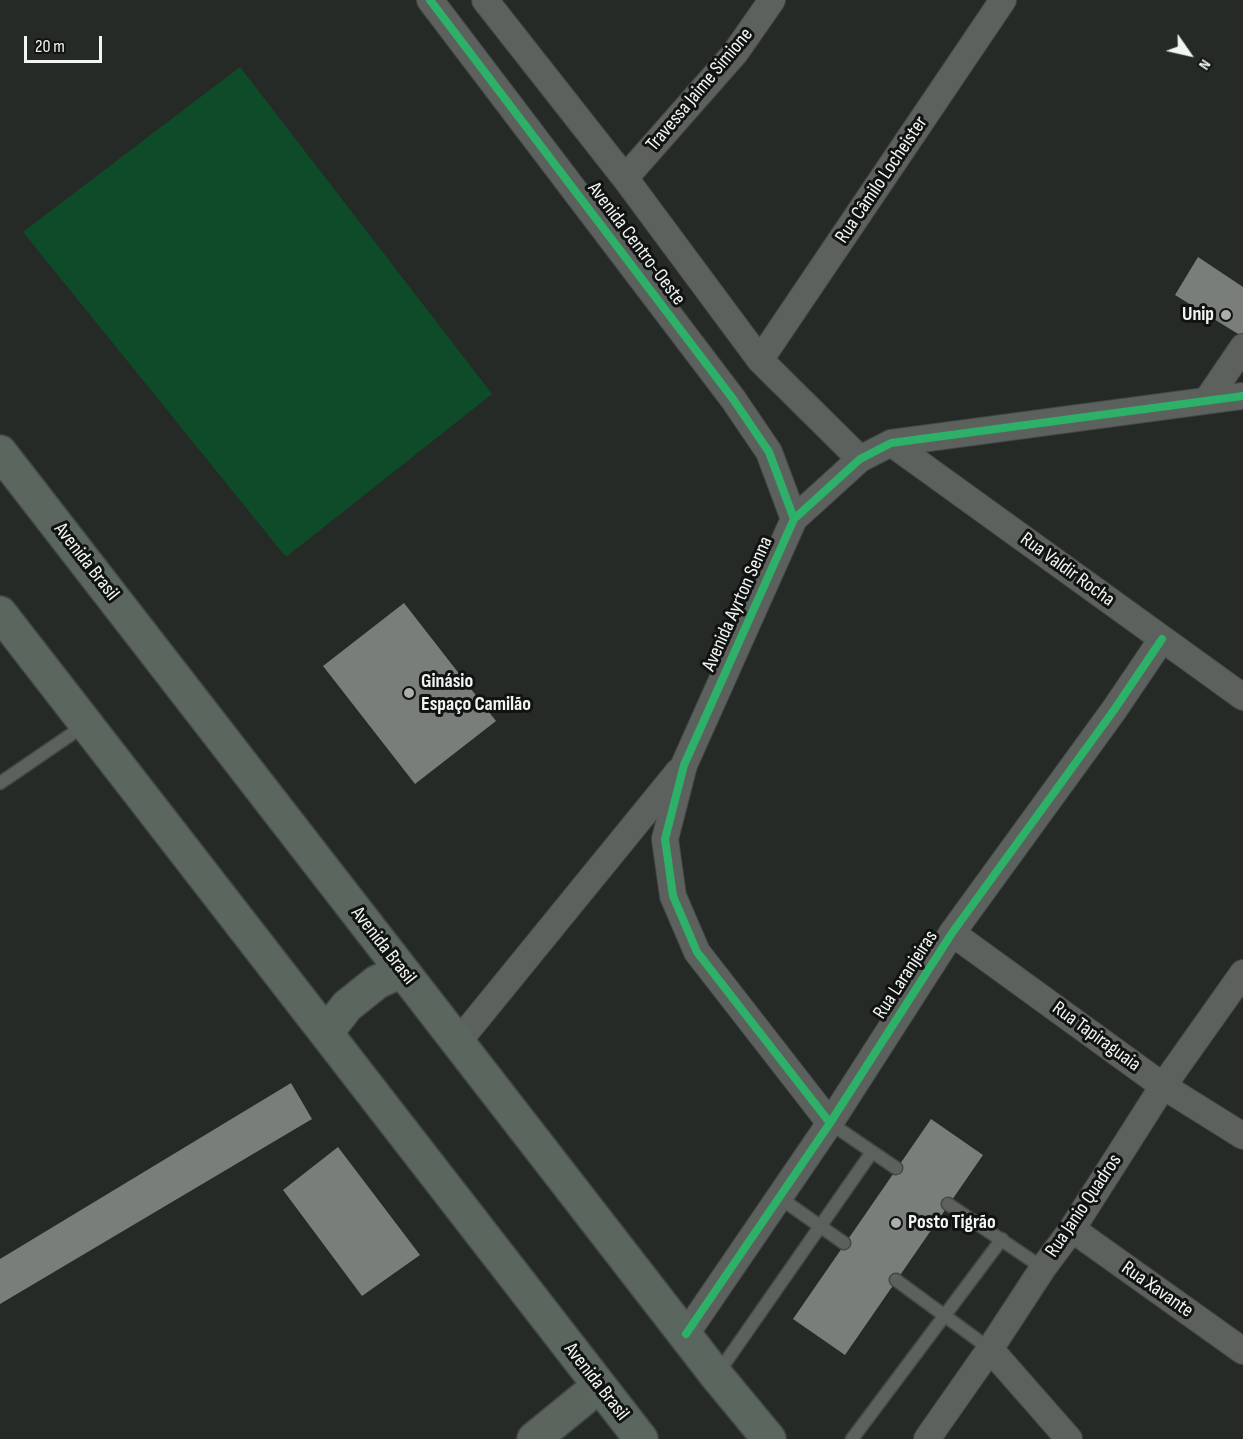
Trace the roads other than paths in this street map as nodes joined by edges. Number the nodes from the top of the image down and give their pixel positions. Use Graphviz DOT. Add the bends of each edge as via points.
graph roads {
  1 [pos="430,0"];
  2 [pos="485,0"];
  3 [pos="772,0"];
  4 [pos="1003,0"];
  5 [pos="625,178"];
  6 [pos="1243,347"];
  7 [pos="760,360"];
  8 [pos="1243,396"];
  9 [pos="1207,400"];
  10 [pos="891,443"];
  11 [pos="0,452"];
  12 [pos="860,459"];
  13 [pos="794,519"];
  14 [pos="0,614"];
  15 [pos="1162,639"];
  16 [pos="1243,697"];
  17 [pos="86,724"];
  18 [pos="684,765"];
  19 [pos="0,783"];
  20 [pos="952,933"];
  21 [pos="402,971"];
  22 [pos="1243,974"];
  23 [pos="326,1033"];
  24 [pos="458,1042"];
  25 [pos="1163,1086"];
  26 [pos="830,1123"];
  27 [pos="1243,1136"];
  28 [pos="872,1152"];
  29 [pos="896,1168"];
  30 [pos="780,1198"];
  31 [pos="948,1204"];
  32 [pos="820,1227"];
  33 [pos="1072,1229"];
  34 [pos="1002,1239"];
  35 [pos="844,1243"];
  36 [pos="1043,1268"];
  37 [pos="896,1280"];
  38 [pos="945,1316"];
  39 [pos="686,1334"];
  40 [pos="990,1349"];
  41 [pos="1243,1351"];
  42 [pos="716,1375"];
  43 [pos="599,1386"];
  44 [pos="744,1424"];
  45 [pos="534,1439"];
  46 [pos="641,1439"];
  47 [pos="769,1439"];
  48 [pos="852,1439"];
  49 [pos="927,1439"];
  50 [pos="1069,1439"];
  1 -- 13 [label="street, Avenida Centro-Oeste" via="732,399 769,452"];
  2 -- 5 [label="street, Avenida Centro-Oeste"];
  3 -- 5 [label="street, Travessa Jaime Simione" via="735,53"];
  4 -- 7 [label="street, Rua Câmilo Locheister"];
  5 -- 7 [label="street, Avenida Centro-Oeste"];
  6 -- 9 [label="street"];
  7 -- 12 [label="street, Avenida Centro-Oeste"];
  8 -- 9 [label="street, Avenida Ayrton Senna"];
  9 -- 10 [label="street, Avenida Ayrton Senna"];
  10 -- 12 [label="street, Avenida Ayrton Senna"];
  10 -- 15 [label="street, Rua Valdir Rocha"];
  11 -- 21 [label="main road, Avenida Brasil"];
  12 -- 13 [label="street, Avenida Ayrton Senna"];
  13 -- 18 [label="street, Avenida Ayrton Senna"];
  14 -- 17 [label="main road, Avenida Brasil"];
  15 -- 16 [label="street, Rua Valdir Rocha"];
  15 -- 20 [label="street, Rua Laranjeiras"];
  17 -- 19 [label="lane"];
  17 -- 23 [label="main road, Avenida Brasil"];
  18 -- 24 [label="street"];
  18 -- 26 [label="street, Avenida Ayrton Senna" via="665,839 672,896 697,952"];
  20 -- 25 [label="street, Rua Tapiraguaia"];
  20 -- 26 [label="street, Rua Laranjeiras"];
  21 -- 23 [label="main road" via="377,982 347,1006"];
  21 -- 24 [label="main road, Avenida Brasil"];
  22 -- 25 [label="street, Rua Janio Quadros"];
  23 -- 43 [label="main road, Avenida Brasil"];
  24 -- 39 [label="main road, Avenida Brasil"];
  25 -- 27 [label="street, Rua Tapiraguaia"];
  25 -- 33 [label="street, Rua Janio Quadros"];
  26 -- 28 [label="lane"];
  26 -- 30 [label="street, Rua Laranjeiras"];
  28 -- 29 [label="lane"];
  28 -- 32 [label="lane"];
  30 -- 32 [label="lane"];
  30 -- 39 [label="street, Rua Laranjeiras"];
  31 -- 34 [label="lane"];
  32 -- 35 [label="lane"];
  32 -- 42 [label="lane"];
  33 -- 36 [label="street, Rua Janio Quadros"];
  33 -- 41 [label="street, Rua Xavante"];
  34 -- 36 [label="lane"];
  34 -- 38 [label="lane"];
  36 -- 40 [label="street, Rua Janio Quadros"];
  37 -- 38 [label="lane"];
  38 -- 40 [label="lane"];
  38 -- 48 [label="lane"];
  39 -- 42 [label="main road, Avenida Brasil"];
  40 -- 49 [label="street, Rua Janio Quadros"];
  40 -- 50 [label="street"];
  42 -- 44 [label="main road, Avenida Brasil"];
  43 -- 45 [label="street"];
  43 -- 46 [label="main road, Avenida Brasil"];
  44 -- 47 [label="main road, Avenida Brasil"];
}
